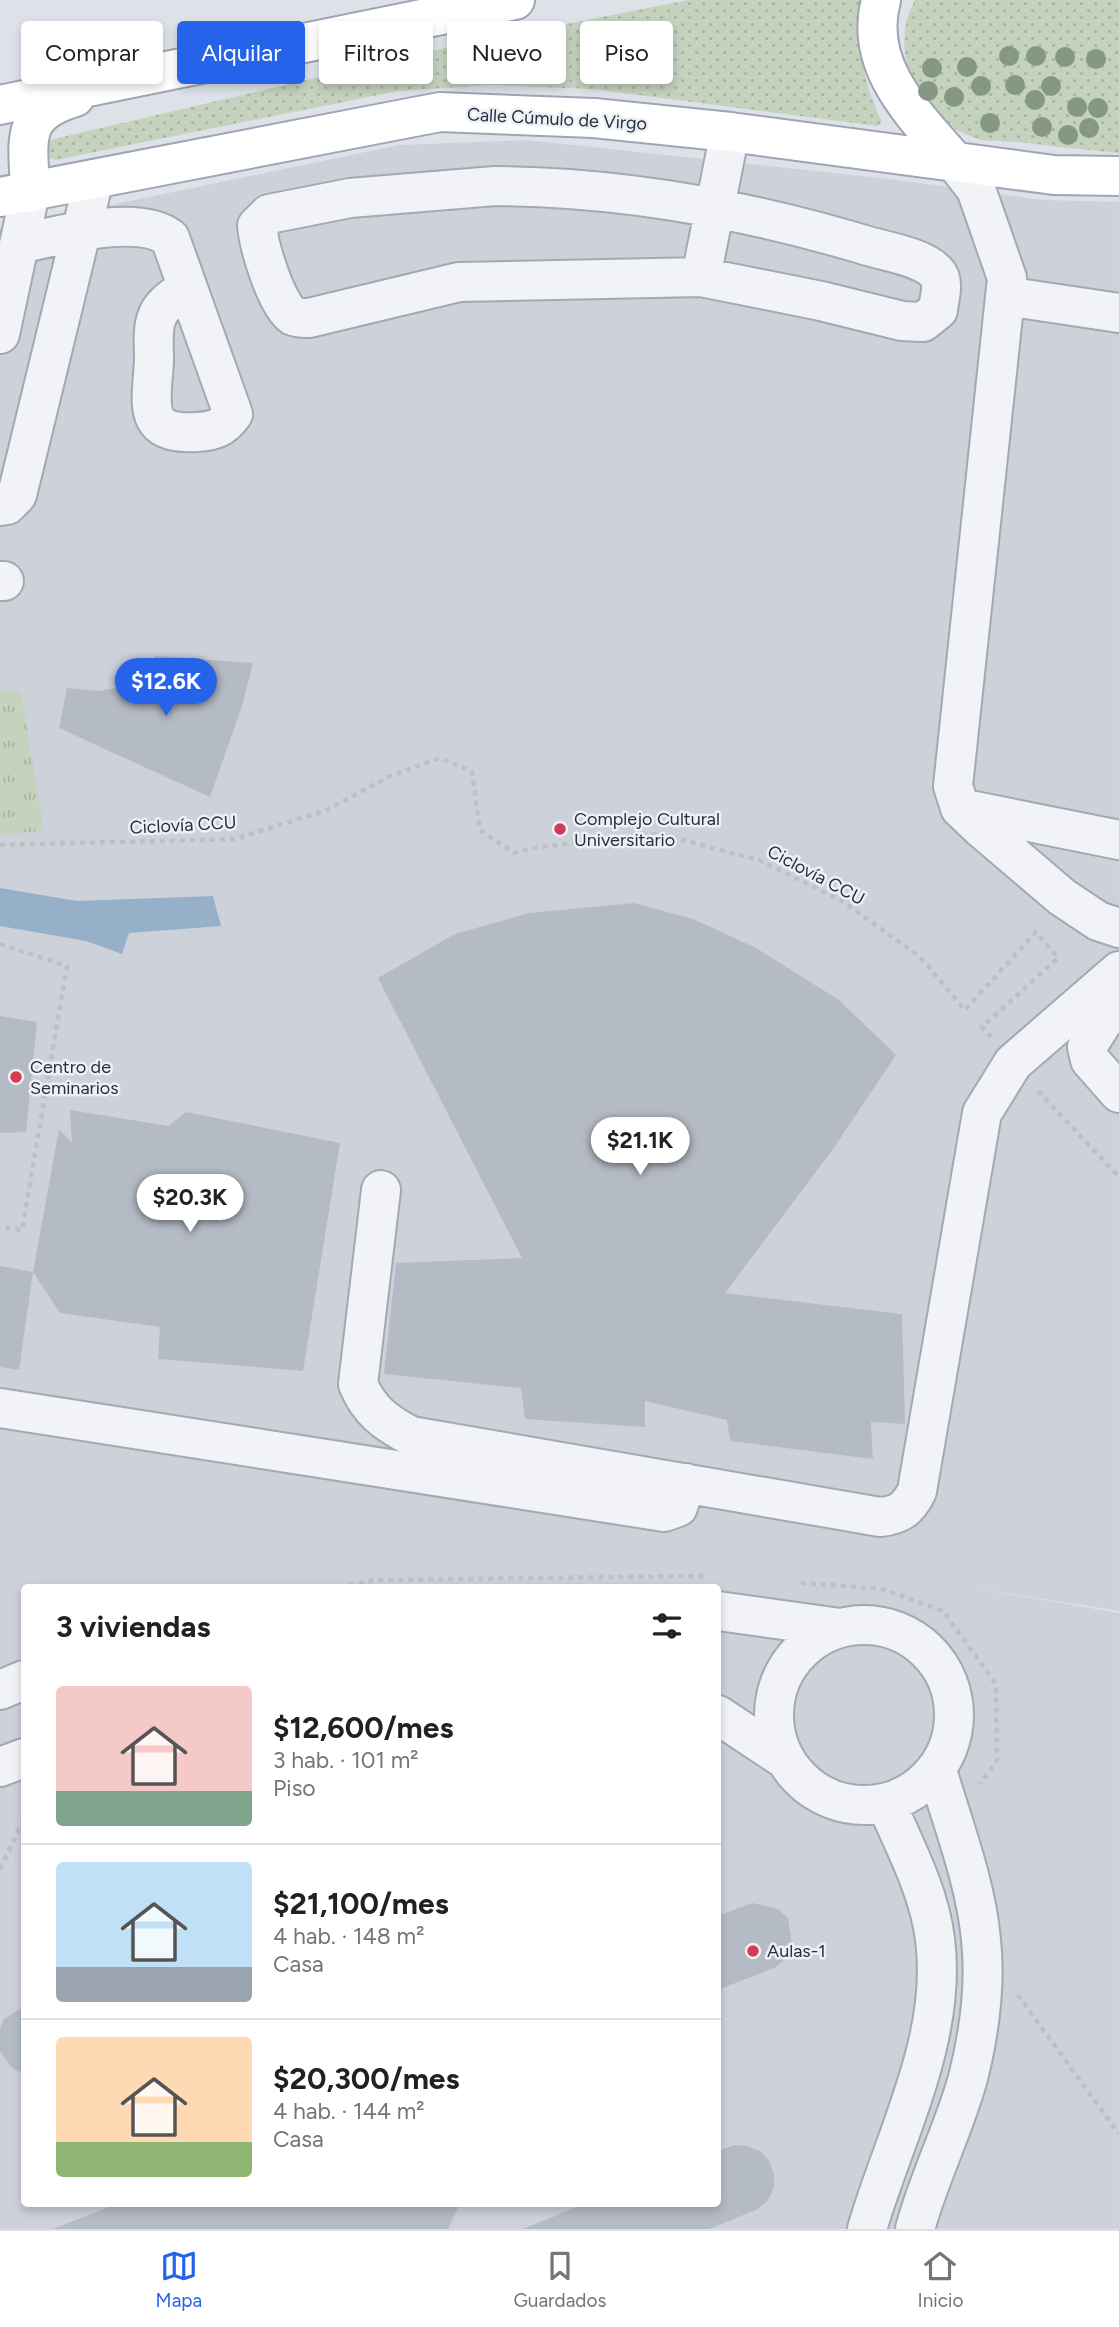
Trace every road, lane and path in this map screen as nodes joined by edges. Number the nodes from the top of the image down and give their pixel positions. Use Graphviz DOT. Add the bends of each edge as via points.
graph roads {
  1 [pos="515,0"];
  2 [pos="881,0"];
  3 [pos="305,41"];
  4 [pos="177,67"];
  5 [pos="177,67"];
  6 [pos="0,105"];
  7 [pos="730,132"];
  8 [pos="955,162"];
  9 [pos="1119,176"];
  10 [pos="94,180"];
  11 [pos="15,195"];
  12 [pos="716,206"];
  13 [pos="80,231"];
  14 [pos="19,244"];
  15 [pos="701,277"];
  16 [pos="187,287"];
  17 [pos="1005,296"];
  18 [pos="1119,313"];
  19 [pos="0,334"];
  20 [pos="0,506"];
  21 [pos="960,808"];
  22 [pos="1119,840"];
  23 [pos="0,845"];
  24 [pos="1119,928"];
  25 [pos="0,944"];
  26 [pos="1119,971"];
  27 [pos="1119,996"];
  28 [pos="1013,1063"];
  29 [pos="1119,1093"];
  30 [pos="1119,1177"];
  31 [pos="381,1191"];
  32 [pos="0,1227"];
  33 [pos="0,1408"];
  34 [pos="686,1483"];
  35 [pos="798,1583"];
  36 [pos="354,1584"];
  37 [pos="480,1584"];
  38 [pos="721,1594"];
  39 [pos="840,1628"];
  40 [pos="721,1717"];
  41 [pos="783,1758"];
  42 [pos="21,1759"];
  43 [pos="0,1767"];
  44 [pos="937,1770"];
  45 [pos="977,1789"];
  46 [pos="886,1803"];
  47 [pos="21,1825"];
  48 [pos="0,1869"];
  49 [pos="1015,1991"];
  50 [pos="1119,2133"];
  51 [pos="867,2229"];
  52 [pos="915,2229"];
  1 -- 3 [label="main road"];
  2 -- 8 [label="main road" via="876,19 878,53 900,98"];
  4 -- 6 [label="main road"];
  5 -- 11 [label="main road" via="50,105 36,117"];
  7 -- 8 [label="main road, Calle Cúmulo de Virgo"];
  7 -- 10 [label="main road, Calle Cúmulo de Virgo" via="593,118 440,112"];
  7 -- 12 [label="lane"];
  8 -- 9 [label="main road, Calle Cúmulo de Virgo" via="1054,175"];
  8 -- 17 [label="lane" via="976,189 1007,278"];
  10 -- 11 [label="main road, Calle Cúmulo de Virgo"];
  10 -- 13 [label="lane"];
  11 -- 14 [label="lane"];
  12 -- 15 [label="lane"];
  12 -- 15 [label="lane" via="906,257 933,270 941,282 938,310 923,322 902,321"];
  12 -- 15 [label="lane" via="571,187 495,186 350,198 269,214 257,226 259,244 284,307 294,317 309,318 459,282"];
  13 -- 14 [label="lane"];
  13 -- 16 [label="lane" via="160,230 170,238"];
  13 -- 20 [label="lane" via="17,495"];
  14 -- 19 [label="lane"];
  17 -- 18 [label="lane"];
  17 -- 21 [label="lane" via="957,733 953,786"];
  21 -- 22 [label="lane"];
  21 -- 24 [label="lane" via="1062,897 1098,921"];
  23 -- 28 [label="path, Ciclovía CCU" via="235,839 327,810 387,777 440,758 472,772 480,830 514,853 659,834 759,860 842,901 919,956 965,1010 1037,932 1058,958 982,1027"];
  25 -- 32 [label="path" via="68,966 22,1230"];
  26 -- 28 [label="lane"];
  27 -- 29 [label="lane" via="1087,1047 1090,1060"];
  28 -- 30 [label="path, Ciclovía CCU"];
  28 -- 34 [label="lane" via="982,1113 917,1491 909,1506 896,1515 880,1517"];
  31 -- 34 [label="lane" via="358,1384 367,1405 411,1436"];
  33 -- 34 [label="lane" via="664,1512 678,1507"];
  35 -- 45 [label="path" via="881,1589 943,1611 996,1684 997,1760"];
  36 -- 37 [label="path" via="375,1580"];
  38 -- 39 [label="lane"];
  39 -- 41 [label="lane" via="815,1639 795,1657 781,1680 774,1705 775,1732"];
  39 -- 44 [label="lane" via="868,1624 895,1630 920,1643 939,1664 951,1689 955,1717 950,1744"];
  40 -- 41 [label="lane"];
  41 -- 46 [label="lane" via="802,1781 827,1798 856,1805"];
  42 -- 43 [label="lane"];
  44 -- 46 [label="lane" via="914,1791"];
  44 -- 52 [label="lane" via="981,1939 982,2000 967,2079 925,2189"];
  46 -- 51 [label="lane" via="926,1896 938,1981 918,2083"];
  47 -- 48 [label="path"];
  49 -- 50 [label="path"];
}
